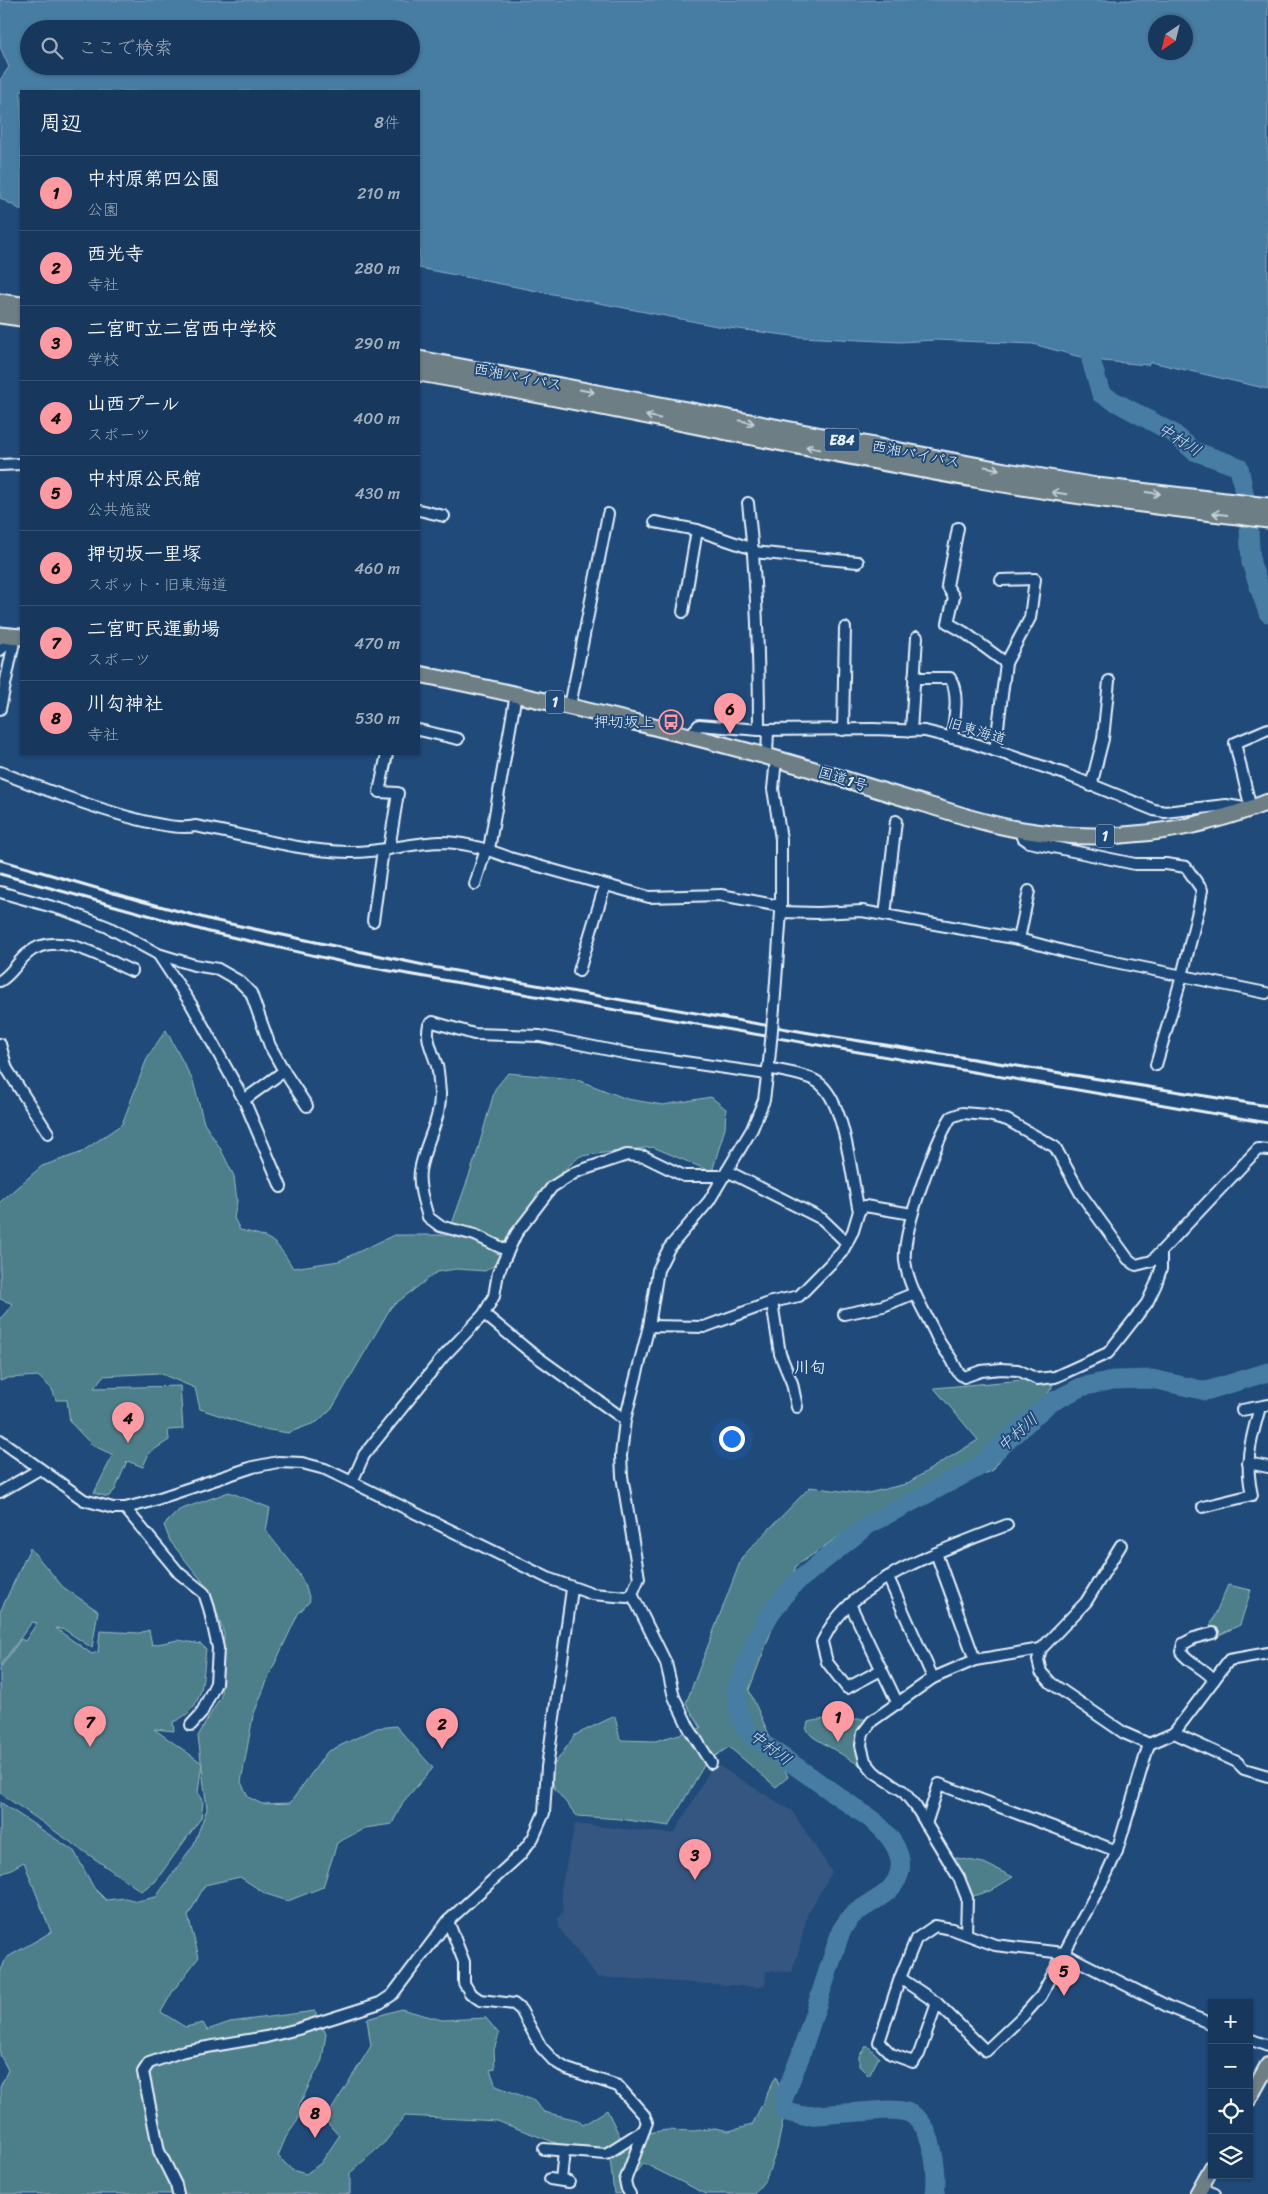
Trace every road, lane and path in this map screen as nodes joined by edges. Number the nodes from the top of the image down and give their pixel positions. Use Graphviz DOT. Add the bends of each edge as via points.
graph roads {
  1 [pos="0,302"];
  2 [pos="20,305"];
  3 [pos="0,316"];
  4 [pos="20,318"];
  5 [pos="420,359"];
  6 [pos="420,373"];
  7 [pos="20,464"];
  8 [pos="0,465"];
  9 [pos="748,503"];
  10 [pos="1268,506"];
  11 [pos="420,510"];
  12 [pos="608,514"];
  13 [pos="444,516"];
  14 [pos="1268,520"];
  15 [pos="655,522"];
  16 [pos="958,528"];
  17 [pos="697,530"];
  18 [pos="753,550"];
  19 [pos="858,562"];
  20 [pos="1001,580"];
  21 [pos="683,612"];
  22 [pos="845,628"];
  23 [pos="12,636"];
  24 [pos="917,637"];
  25 [pos="0,650"];
  26 [pos="1006,663"];
  27 [pos="420,674"];
  28 [pos="914,678"];
  29 [pos="1108,681"];
  30 [pos="516,694"];
  31 [pos="570,706"];
  32 [pos="0,709"];
  33 [pos="1268,729"];
  34 [pos="420,730"];
  35 [pos="763,730"];
  36 [pos="843,730"];
  37 [pos="911,731"];
  38 [pos="689,736"];
  39 [pos="952,738"];
  40 [pos="458,739"];
  41 [pos="995,751"];
  42 [pos="387,755"];
  43 [pos="771,758"];
  44 [pos="0,772"];
  45 [pos="1091,786"];
  46 [pos="1268,802"];
  47 [pos="1251,809"];
  48 [pos="896,821"];
  49 [pos="1020,830"];
  50 [pos="488,849"];
  51 [pos="386,850"];
  52 [pos="475,884"];
  53 [pos="605,885"];
  54 [pos="1029,891"];
  55 [pos="0,892"];
  56 [pos="780,909"];
  57 [pos="885,915"];
  58 [pos="373,921"];
  59 [pos="1019,939"];
  60 [pos="158,954"];
  61 [pos="132,971"];
  62 [pos="579,971"];
  63 [pos="1182,976"];
  64 [pos="0,981"];
  65 [pos="1266,994"];
  66 [pos="0,1044"];
  67 [pos="1156,1065"];
  68 [pos="768,1068"];
  69 [pos="7,1069"];
  70 [pos="284,1072"];
  71 [pos="0,1078"];
  72 [pos="244,1100"];
  73 [pos="307,1106"];
  74 [pos="48,1133"];
  75 [pos="1268,1150"];
  76 [pos="726,1174"];
  77 [pos="281,1187"];
  78 [pos="858,1211"];
  79 [pos="912,1214"];
  80 [pos="847,1243"];
  81 [pos="508,1251"];
  82 [pos="1161,1252"];
  83 [pos="915,1293"];
  84 [pos="772,1302"];
  85 [pos="484,1314"];
  86 [pos="844,1314"];
  87 [pos="649,1326"];
  88 [pos="1264,1406"];
  89 [pos="797,1407"];
  90 [pos="1242,1410"];
  91 [pos="625,1420"];
  92 [pos="0,1440"];
  93 [pos="1248,1463"];
  94 [pos="1268,1467"];
  95 [pos="40,1469"];
  96 [pos="352,1482"];
  97 [pos="0,1492"];
  98 [pos="1203,1507"];
  99 [pos="125,1508"];
  100 [pos="1007,1525"];
  101 [pos="1121,1545"];
  102 [pos="936,1553"];
  103 [pos="888,1576"];
  104 [pos="572,1589"];
  105 [pos="632,1594"];
  106 [pos="850,1604"];
  107 [pos="1213,1633"];
  108 [pos="1042,1649"];
  109 [pos="1268,1653"];
  110 [pos="975,1660"];
  111 [pos="881,1670"];
  112 [pos="933,1678"];
  113 [pos="1214,1680"];
  114 [pos="898,1704"];
  115 [pos="191,1725"];
  116 [pos="1174,1733"];
  117 [pos="1149,1744"];
  118 [pos="711,1763"];
  119 [pos="1268,1776"];
  120 [pos="926,1824"];
  121 [pos="1117,1850"];
  122 [pos="448,1921"];
  123 [pos="966,1934"];
  124 [pos="1063,1953"];
  125 [pos="900,1978"];
  126 [pos="937,2003"];
  127 [pos="1208,2022"];
  128 [pos="1253,2040"];
  129 [pos="1268,2046"];
  130 [pos="1268,2065"];
  131 [pos="1253,2092"];
  132 [pos="644,2130"];
  133 [pos="544,2149"];
  134 [pos="564,2151"];
  135 [pos="1208,2174"];
  136 [pos="560,2180"];
  137 [pos="1199,2191"];
  138 [pos="178,2194"];
  139 [pos="630,2194"];
  140 [pos="1215,2194"];
  1 -- 2 [label="highway"];
  3 -- 4 [label="highway"];
  5 -- 10 [label="highway, 西湘バイパス / E84, one-way" via="1006,471 1097,486"];
  14 -- 6 [label="highway, 西湘バイパス / E84, one-way" via="1134,504 980,480"];
  7 -- 8 [label="street"];
  9 -- 18 [label="street"];
  11 -- 13 [label="street"];
  12 -- 31 [label="street"];
  15 -- 17 [label="street"];
  16 -- 26 [label="street" via="947,586 954,597 948,623"];
  17 -- 18 [label="street"];
  17 -- 21 [label="street"];
  18 -- 19 [label="street"];
  18 -- 35 [label="street"];
  20 -- 26 [label="street" via="1034,580 1030,618"];
  22 -- 36 [label="street"];
  23 -- 25 [label="street"];
  23 -- 32 [label="street"];
  24 -- 28 [label="street"];
  26 -- 41 [label="street"];
  27 -- 30 [label="highway, 国道1号 / 1"];
  28 -- 37 [label="street"];
  28 -- 39 [label="street" via="950,678 954,684 956,709"];
  29 -- 45 [label="street" via="1104,739"];
  30 -- 31 [label="highway, 国道1号 / 1"];
  30 -- 50 [label="street"];
  31 -- 38 [label="highway, 国道1号 / 1"];
  33 -- 47 [label="street" via="1235,743"];
  34 -- 40 [label="street"];
  35 -- 36 [label="street, 旧東海道"];
  35 -- 38 [label="street, 旧東海道" via="699,725"];
  35 -- 43 [label="street"];
  36 -- 37 [label="street, 旧東海道"];
  37 -- 39 [label="street, 旧東海道"];
  38 -- 43 [label="highway, 国道1号 / 1"];
  39 -- 41 [label="street, 旧東海道"];
  41 -- 45 [label="street, 旧東海道"];
  42 -- 51 [label="street" via="379,792 398,793"];
  43 -- 49 [label="highway, 国道1号 / 1" via="958,815"];
  43 -- 56 [label="street" via="781,839"];
  44 -- 51 [label="street" via="149,823 186,828 195,826 301,847 349,852"];
  45 -- 47 [label="street, 旧東海道" via="1165,812 1226,805"];
  46 -- 47 [label="highway, 国道1号 / 1"];
  47 -- 49 [label="highway, 国道1号 / 1" via="1159,832 1084,836"];
  48 -- 57 [label="street"];
  49 -- 63 [label="street" via="1022,837 1029,842 1135,864 1186,867 1202,890"];
  50 -- 51 [label="street" via="440,842"];
  50 -- 52 [label="street"];
  50 -- 53 [label="street"];
  51 -- 58 [label="street"];
  53 -- 56 [label="street" via="649,897 721,895"];
  53 -- 62 [label="street"];
  54 -- 59 [label="street"];
  55 -- 60 [label="street" via="67,911 108,927"];
  56 -- 57 [label="street" via="817,913 862,911"];
  56 -- 68 [label="street, bridge"];
  57 -- 59 [label="street"];
  59 -- 63 [label="street"];
  60 -- 70 [label="street" via="218,969 240,981 251,993 270,1046"];
  60 -- 72 [label="street" via="191,1004"];
  61 -- 64 [label="street" via="66,944 46,943 27,954 10,975"];
  63 -- 65 [label="street"];
  63 -- 67 [label="street"];
  66 -- 69 [label="street"];
  68 -- 76 [label="street" via="764,1100 752,1129"];
  68 -- 78 [label="street" via="800,1075 828,1090 847,1141"];
  68 -- 81 [label="street" via="629,1054 540,1036 474,1034 433,1022 427,1033 437,1067 438,1118 420,1173 422,1198 428,1217 440,1226 475,1235"];
  69 -- 71 [label="street"];
  69 -- 74 [label="street"];
  70 -- 72 [label="street"];
  70 -- 73 [label="street"];
  72 -- 77 [label="street"];
  75 -- 82 [label="street" via="1258,1149"];
  76 -- 80 [label="street" via="822,1219"];
  76 -- 81 [label="street" via="684,1176 645,1157 627,1155 576,1172 552,1187 516,1234"];
  76 -- 87 [label="street" via="709,1201 669,1248 658,1270"];
  78 -- 79 [label="street" via="865,1206"];
  78 -- 80 [label="street"];
  79 -- 82 [label="street" via="943,1130 951,1117 962,1113 988,1115 1007,1120 1055,1147 1081,1194 1128,1259 1136,1265 1152,1261"];
  79 -- 83 [label="street" via="905,1260"];
  80 -- 84 [label="street" via="799,1296"];
  81 -- 85 [label="street" via="498,1273 494,1296"];
  82 -- 83 [label="street" via="1161,1269 1150,1297 1108,1353 1055,1377 1037,1379 1018,1370 1001,1369 964,1377 957,1373"];
  83 -- 86 [label="street" via="883,1306"];
  84 -- 87 [label="street" via="704,1327"];
  84 -- 89 [label="street" via="780,1354 792,1383"];
  85 -- 91 [label="street" via="529,1351"];
  85 -- 96 [label="street" via="444,1357 364,1455"];
  87 -- 91 [label="street"];
  88 -- 90 [label="street"];
  88 -- 93 [label="street" via="1250,1445"];
  91 -- 105 [label="street" via="622,1476 639,1578"];
  92 -- 95 [label="street"];
  93 -- 94 [label="street"];
  93 -- 98 [label="street" via="1252,1495"];
  95 -- 97 [label="street"];
  95 -- 99 [label="street" via="84,1500 98,1506"];
  96 -- 99 [label="street" via="302,1463 278,1462"];
  96 -- 104 [label="street"];
  99 -- 115 [label="street" via="179,1573 204,1593 209,1608 218,1648 216,1683 201,1714"];
  100 -- 102 [label="street"];
  101 -- 108 [label="street" via="1086,1602"];
  102 -- 103 [label="street"];
  102 -- 110 [label="street"];
  103 -- 106 [label="street"];
  103 -- 112 [label="street"];
  104 -- 105 [label="street" via="606,1596 627,1597"];
  104 -- 122 [label="street" via="547,1767 544,1813 533,1838 520,1855"];
  105 -- 118 [label="street" via="666,1663 674,1696"];
  106 -- 111 [label="street"];
  106 -- 111 [label="street" via="822,1642 827,1662 847,1688"];
  107 -- 113 [label="street" via="1183,1644 1181,1652"];
  108 -- 110 [label="street"];
  108 -- 117 [label="street" via="1038,1660 1040,1672 1051,1683 1124,1733"];
  109 -- 113 [label="street" via="1229,1660"];
  110 -- 112 [label="street"];
  111 -- 114 [label="street"];
  112 -- 114 [label="street"];
  113 -- 116 [label="street"];
  114 -- 120 [label="street" via="872,1721 861,1745 865,1761 874,1772 903,1791"];
  116 -- 117 [label="street"];
  116 -- 119 [label="street" via="1237,1762 1244,1769"];
  117 -- 121 [label="street"];
  120 -- 121 [label="street" via="939,1784"];
  120 -- 123 [label="street" via="960,1878 967,1898"];
  121 -- 124 [label="street"];
  122 -- 132 [label="street" via="464,1962 464,1983 470,1992 480,2000 514,2004 521,2010 548,2056 567,2069 618,2086 644,2115 647,2122"];
  122 -- 138 [label="street" via="392,1996 380,2003 298,2029 184,2051 149,2063 143,2072 159,2151"];
  123 -- 124 [label="street" via="995,1945"];
  123 -- 125 [label="street" via="935,1926 916,1939"];
  124 -- 126 [label="street" via="1040,1996 1024,2016 986,2051"];
  124 -- 127 [label="street" via="1169,2007"];
  125 -- 126 [label="street"];
  125 -- 126 [label="street" via="879,2042 891,2054 913,2062 919,2054"];
  128 -- 129 [label="street"];
  130 -- 131 [label="main road"];
  132 -- 134 [label="street" via="606,2154"];
  132 -- 139 [label="street" via="626,2181"];
  133 -- 134 [label="street"];
  134 -- 136 [label="street"];
  135 -- 137 [label="main road"];
  137 -- 140 [label="street"];
}
